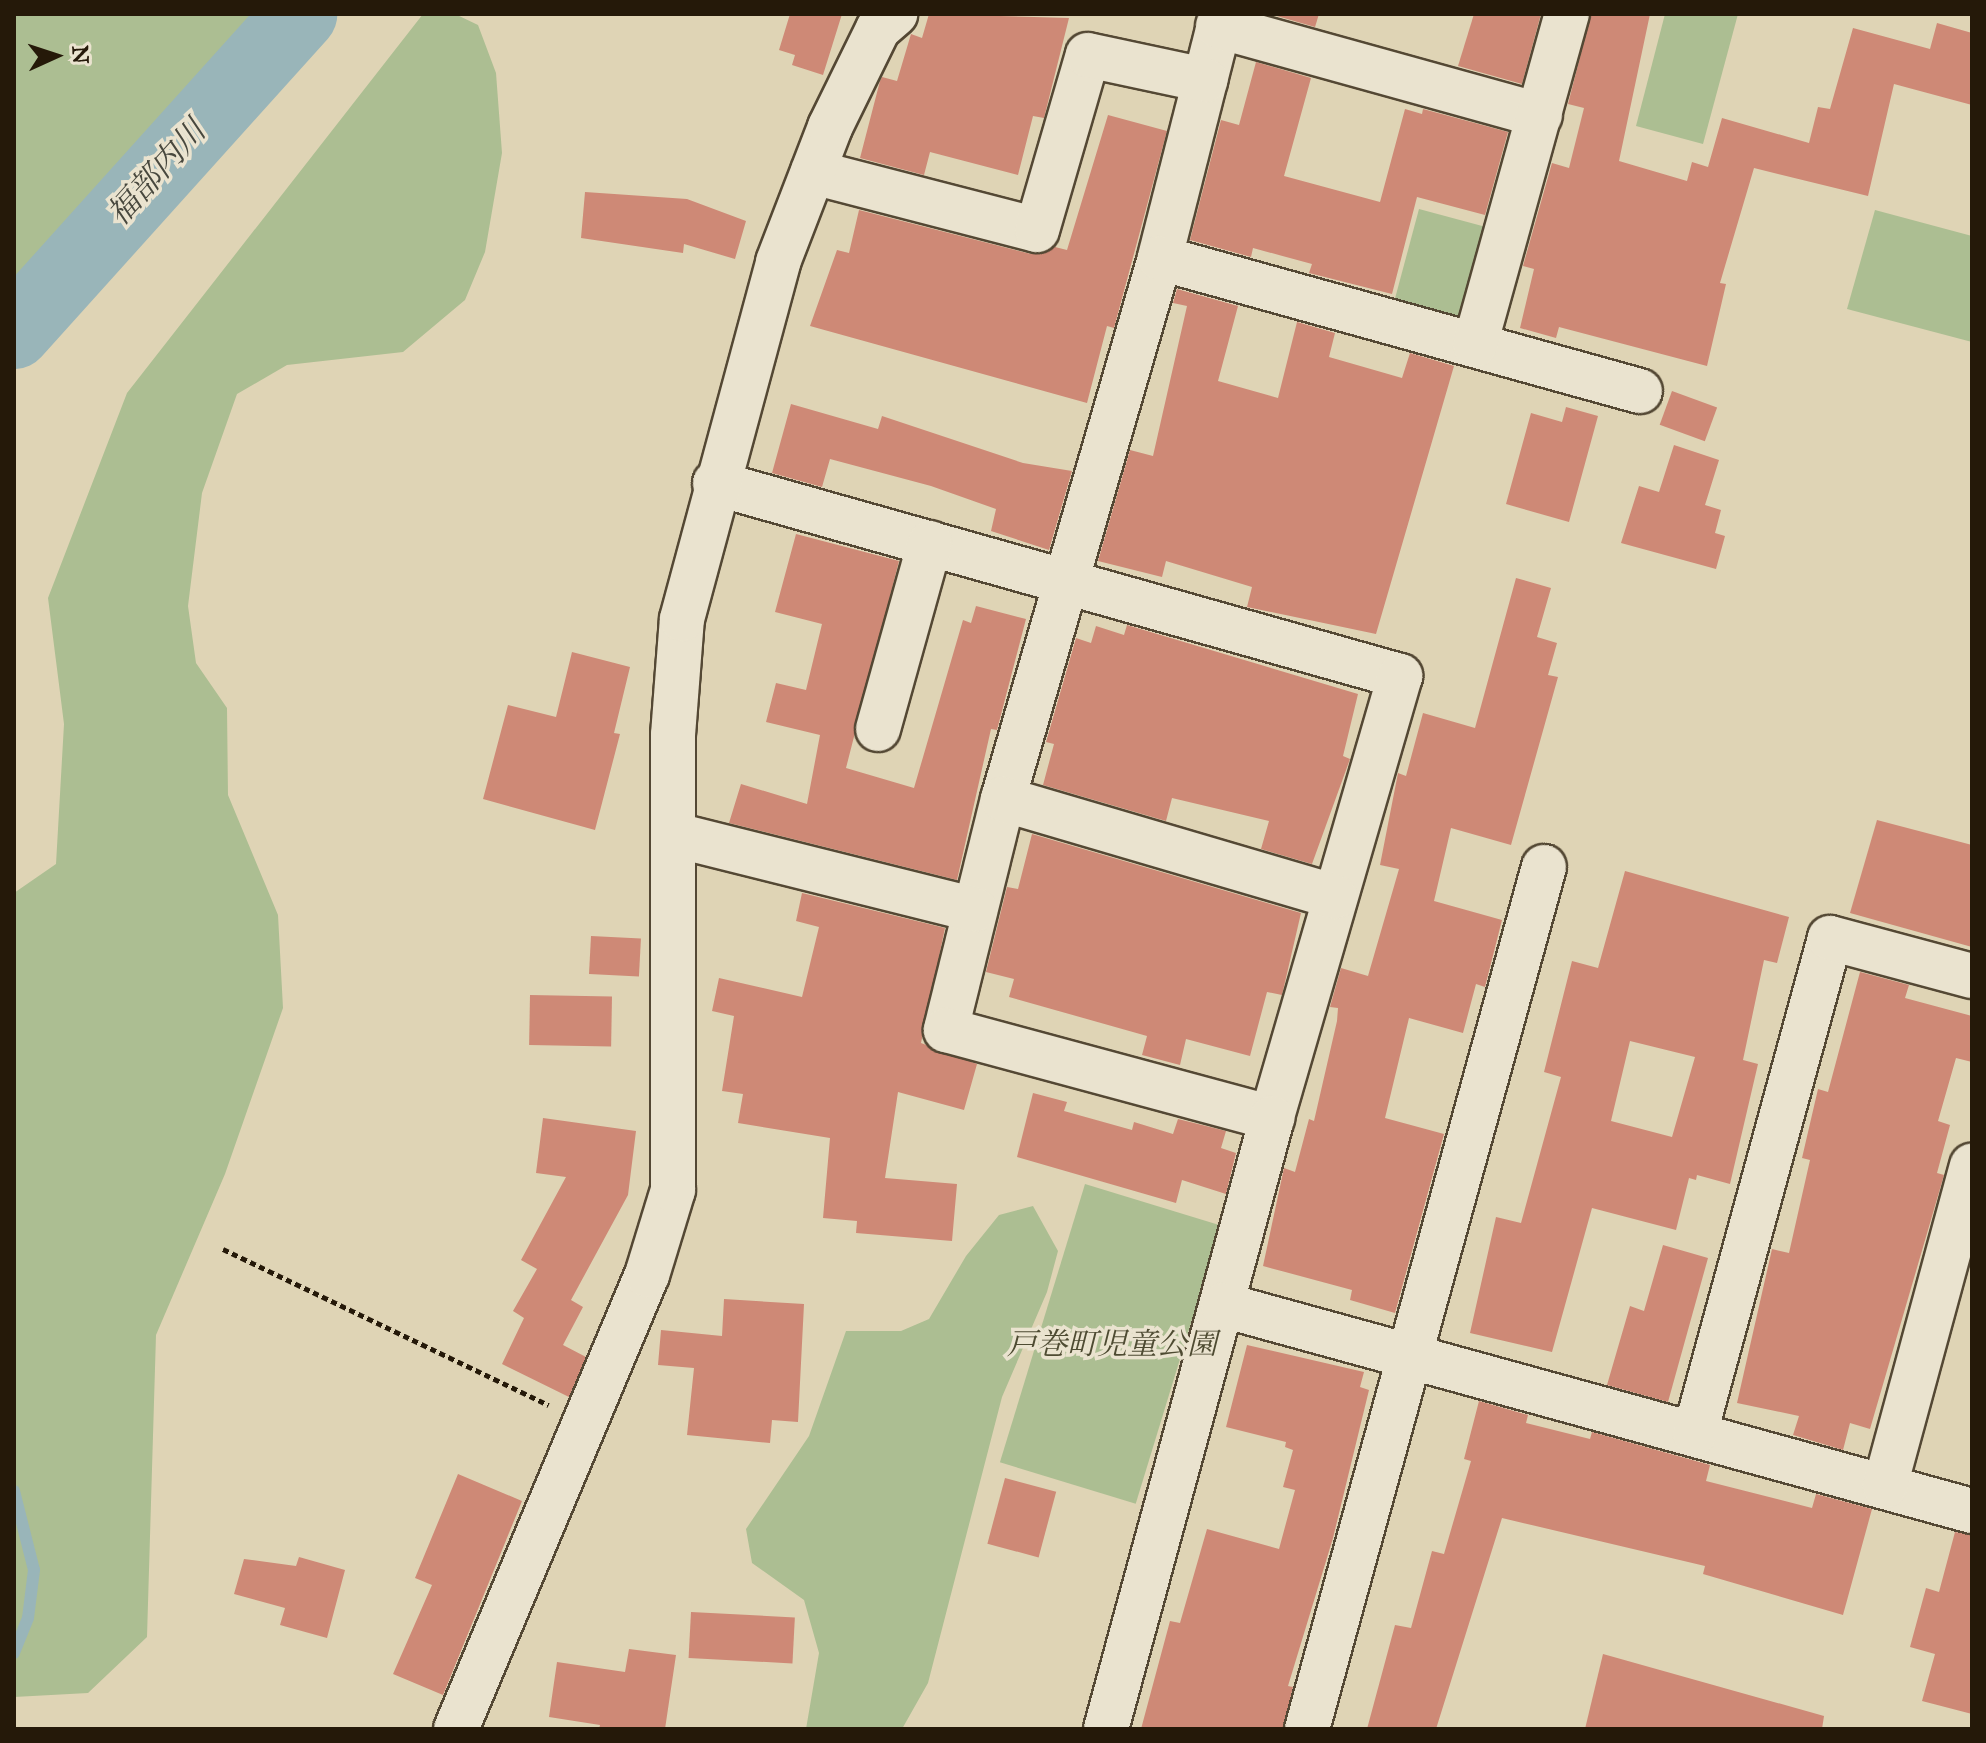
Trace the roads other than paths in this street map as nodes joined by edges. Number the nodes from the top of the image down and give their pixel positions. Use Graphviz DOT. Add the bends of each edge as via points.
graph roads {
  1 [pos="895,14"];
  2 [pos="1567,14"];
  3 [pos="1220,20"];
  4 [pos="1205,80"];
  5 [pos="1540,115"];
  6 [pos="813,172"];
  7 [pos="1160,258"];
  8 [pos="1475,345"];
  9 [pos="1640,391"];
  10 [pos="715,483"];
  11 [pos="930,543"];
  12 [pos="1064,581"];
  13 [pos="878,729"];
  14 [pos="1003,799"];
  15 [pos="675,835"];
  16 [pos="1544,867"];
  17 [pos="1335,897"];
  18 [pos="975,910"];
  19 [pos="1972,976"];
  20 [pos="1272,1118"];
  21 [pos="1972,1166"];
  22 [pos="1223,1305"];
  23 [pos="1410,1355"];
  24 [pos="1695,1433"];
  25 [pos="1885,1486"];
  26 [pos="1972,1511"];
  27 [pos="456,1729"];
  28 [pos="1106,1729"];
  29 [pos="1307,1729"];
  1 -- 6 [label="street" via="878,29"];
  2 -- 5 [label="street"];
  3 -- 4 [label="street"];
  3 -- 5 [label="street"];
  4 -- 6 [label="street" via="1088,55 1037,230"];
  4 -- 7 [label="street"];
  5 -- 8 [label="street"];
  6 -- 10 [label="street" via="778,262"];
  7 -- 8 [label="street"];
  7 -- 12 [label="street"];
  8 -- 9 [label="street"];
  10 -- 11 [label="street"];
  10 -- 15 [label="street" via="682,619 673,735"];
  11 -- 12 [label="street"];
  11 -- 13 [label="street"];
  12 -- 14 [label="street"];
  12 -- 17 [label="street" via="1400,676"];
  14 -- 17 [label="street"];
  14 -- 18 [label="street"];
  15 -- 18 [label="street"];
  15 -- 27 [label="street" via="673,1190 647,1275"];
  16 -- 23 [label="street"];
  17 -- 20 [label="street"];
  18 -- 20 [label="street" via="946,1030"];
  19 -- 24 [label="street" via="1830,938"];
  20 -- 22 [label="street"];
  21 -- 25 [label="street"];
  22 -- 23 [label="street"];
  22 -- 28 [label="street"];
  23 -- 24 [label="street"];
  23 -- 29 [label="street"];
  24 -- 25 [label="street"];
  25 -- 26 [label="street"];
}
